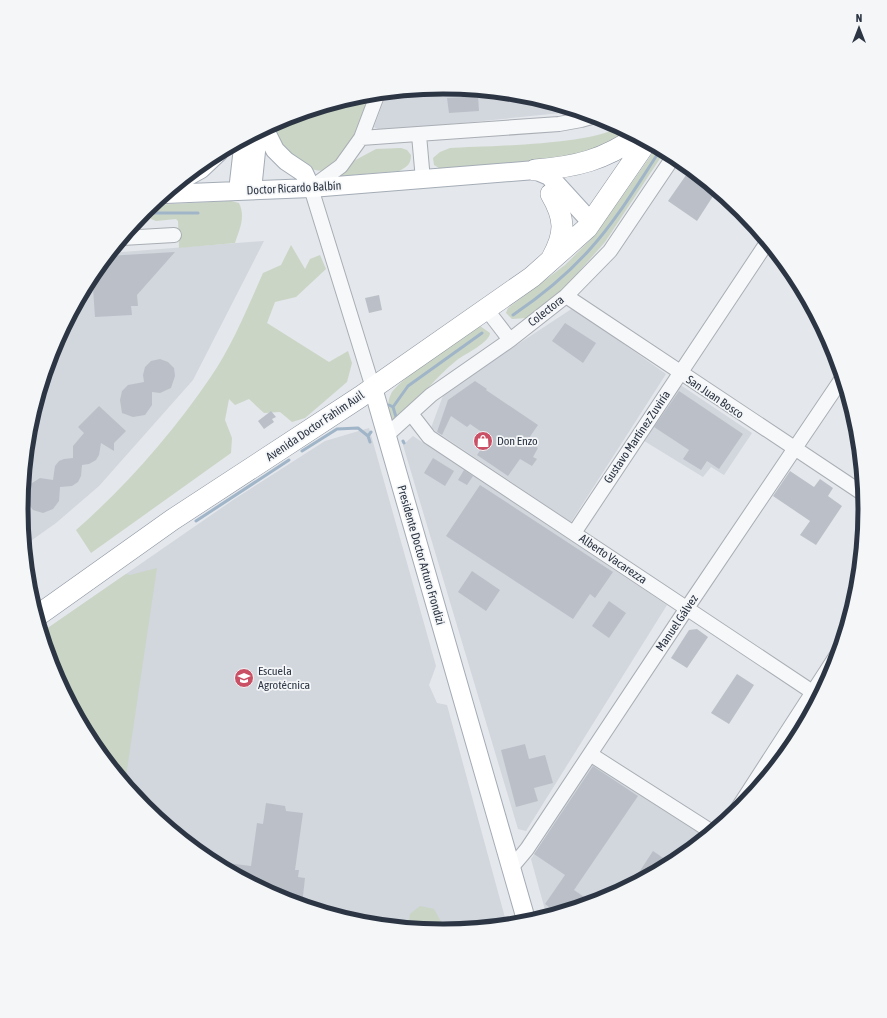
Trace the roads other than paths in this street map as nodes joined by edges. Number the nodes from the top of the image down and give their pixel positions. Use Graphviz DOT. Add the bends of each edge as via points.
graph roads {
  1 [pos="376,99"];
  2 [pos="585,119"];
  3 [pos="267,133"];
  4 [pos="419,135"];
  5 [pos="257,138"];
  6 [pos="361,138"];
  7 [pos="633,139"];
  8 [pos="244,145"];
  9 [pos="644,145"];
  10 [pos="670,162"];
  11 [pos="535,170"];
  12 [pos="423,180"];
  13 [pos="311,188"];
  14 [pos="245,191"];
  15 [pos="174,194"];
  16 [pos="551,194"];
  17 [pos="589,225"];
  18 [pos="174,235"];
  19 [pos="129,238"];
  20 [pos="765,246"];
  21 [pos="547,265"];
  22 [pos="566,296"];
  23 [pos="487,310"];
  24 [pos="510,340"];
  25 [pos="680,373"];
  26 [pos="839,383"];
  27 [pos="373,388"];
  28 [pos="412,415"];
  29 [pos="387,435"];
  30 [pos="795,450"];
  31 [pos="858,492"];
  32 [pos="574,533"];
  33 [pos="687,608"];
  34 [pos="41,613"];
  35 [pos="816,694"];
  36 [pos="813,698"];
  37 [pos="590,754"];
  38 [pos="753,786"];
  39 [pos="708,829"];
  40 [pos="511,868"];
  41 [pos="525,917"];
  1 -- 6 [label="street"];
  2 -- 4 [label="street" via="559,124"];
  3 -- 13 [label="main road" via="275,150 304,173"];
  4 -- 6 [label="street"];
  4 -- 12 [label="street"];
  5 -- 14 [label="main road"];
  6 -- 13 [label="street" via="341,166"];
  7 -- 11 [label="highway" via="593,161 575,166"];
  8 -- 14 [label="main road"];
  9 -- 17 [label="highway, Avenida Doctor Fahim Auil"];
  10 -- 22 [label="street, Colectora" via="610,251"];
  11 -- 12 [label="main road, Doctor Ricardo Balbín"];
  11 -- 17 [label="main road" via="549,176"];
  12 -- 13 [label="main road, Doctor Ricardo Balbín"];
  12 -- 16 [label="main road, Doctor Ricardo Balbín" via="521,178 536,182"];
  13 -- 14 [label="main road, Doctor Ricardo Balbín"];
  13 -- 27 [label="street, Presidente Doctor Arturo Frondizi"];
  14 -- 15 [label="main road, Doctor Ricardo Balbín"];
  16 -- 17 [label="main road, Doctor Ricardo Balbín"];
  16 -- 21 [label="highway" via="563,223 558,248"];
  17 -- 21 [label="highway, Avenida Doctor Fahim Auil"];
  18 -- 19 [label="street"];
  20 -- 25 [label="street, Gustavo Martínez Zuviría"];
  21 -- 23 [label="highway, Avenida Doctor Fahim Auil"];
  22 -- 24 [label="street, Colectora"];
  22 -- 25 [label="street, San Juan Bosco"];
  23 -- 24 [label="street"];
  23 -- 27 [label="highway, Avenida Doctor Fahim Auil"];
  24 -- 28 [label="street, Colectora" via="431,395"];
  25 -- 30 [label="street, San Juan Bosco"];
  25 -- 32 [label="street, Gustavo Martínez Zuviría"];
  26 -- 30 [label="street, Manuel Gálvez"];
  27 -- 29 [label="main road, Presidente Doctor Arturo Frondizi"];
  27 -- 34 [label="highway, Avenida Doctor Fahim Auil" via="172,520"];
  28 -- 29 [label="street, Colectora"];
  28 -- 32 [label="street, Alberto Vacarezza" via="429,437"];
  29 -- 40 [label="main road, Presidente Doctor Arturo Frondizi"];
  30 -- 31 [label="street, San Juan Bosco"];
  30 -- 33 [label="street, Manuel Gálvez"];
  32 -- 33 [label="street, Alberto Vacarezza"];
  33 -- 35 [label="street, Alberto Vacarezza"];
  33 -- 37 [label="street, Manuel Gálvez"];
  36 -- 38 [label="street"];
  37 -- 39 [label="street"];
  37 -- 40 [label="street, Manuel Gálvez" via="527,849"];
  40 -- 41 [label="main road, Presidente Doctor Arturo Frondizi"];
}
